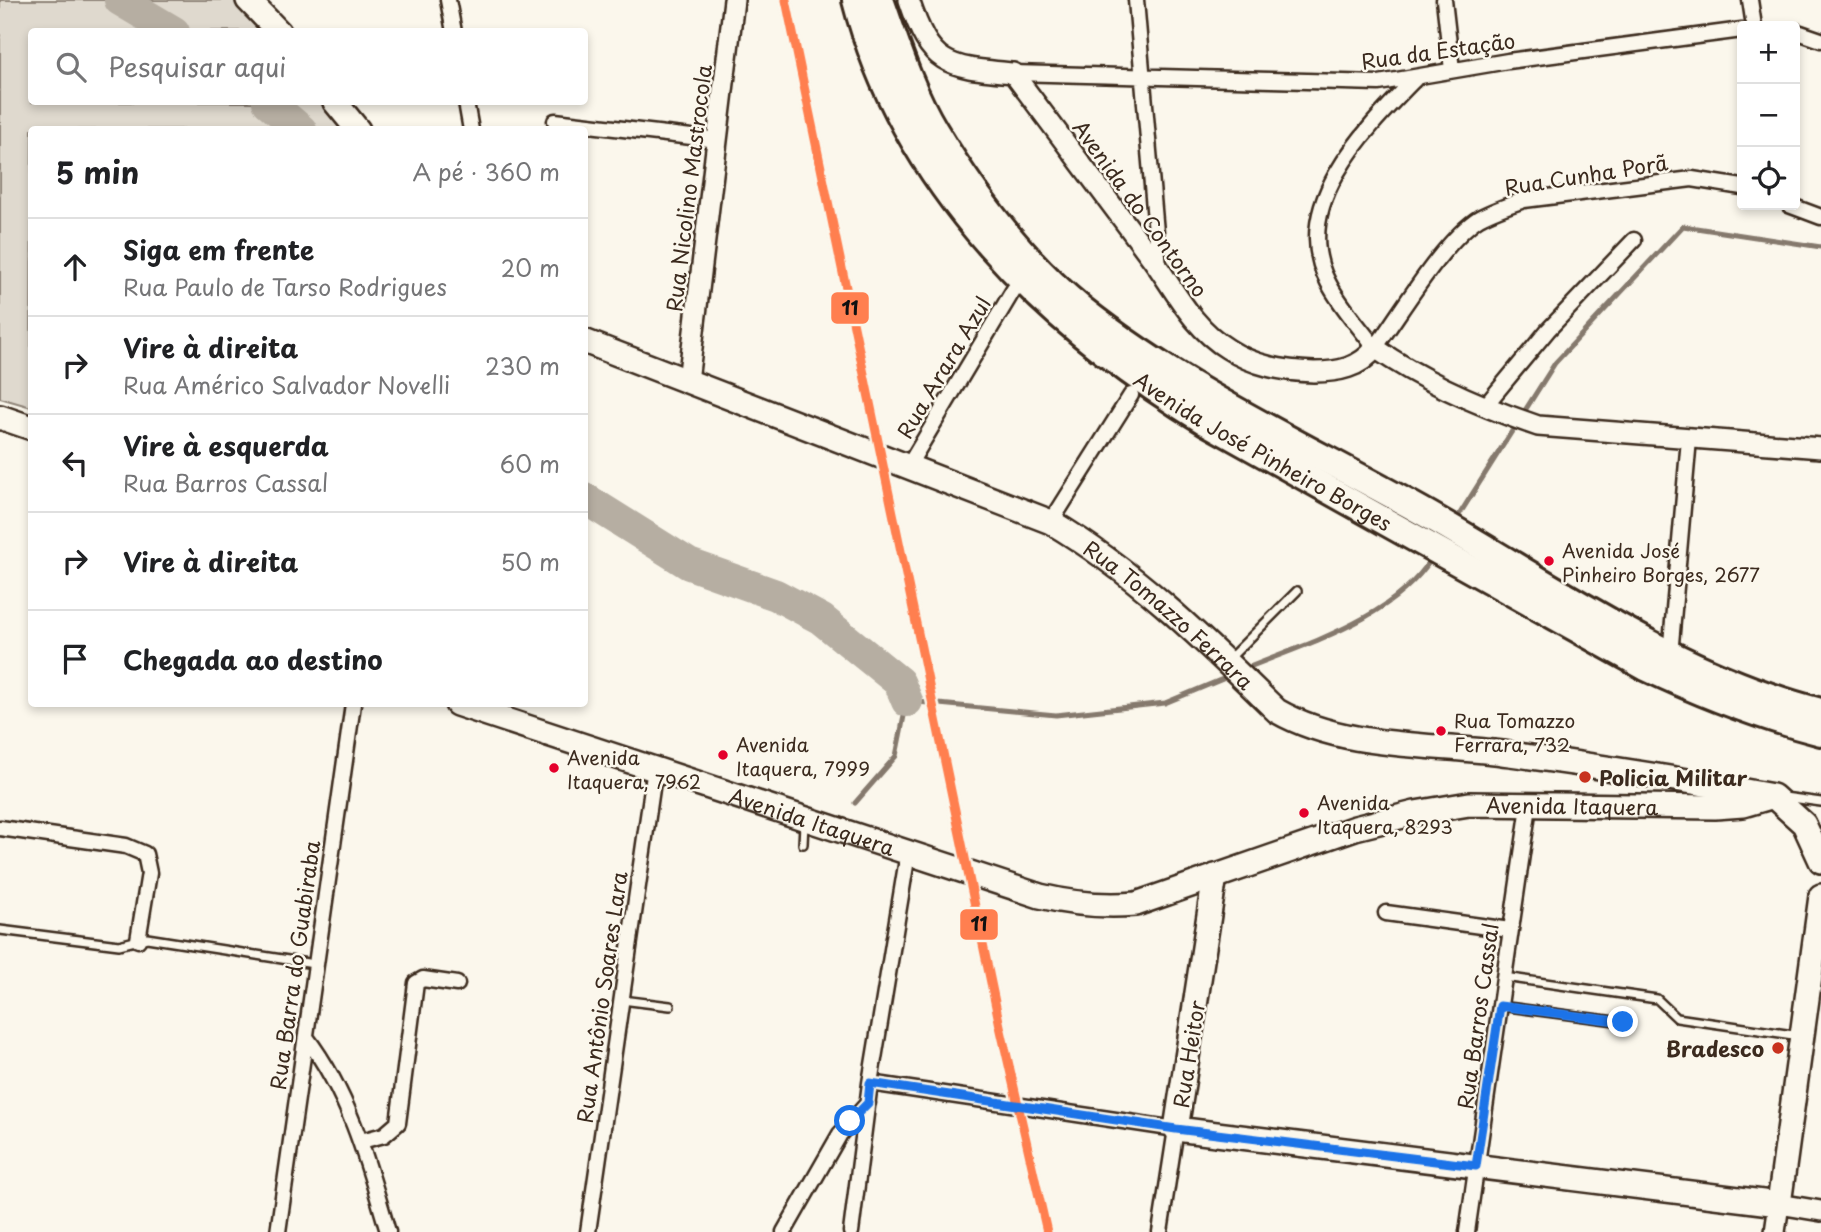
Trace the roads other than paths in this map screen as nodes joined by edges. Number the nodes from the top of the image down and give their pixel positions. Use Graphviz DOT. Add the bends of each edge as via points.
graph roads {
  1 [pos="248,0"];
  2 [pos="448,0"];
  3 [pos="734,0"];
  4 [pos="856,0"];
  5 [pos="880,0"];
  6 [pos="909,0"];
  7 [pos="1136,0"];
  8 [pos="1444,0"];
  9 [pos="1750,0"];
  10 [pos="1753,21"];
  11 [pos="275,28"];
  12 [pos="453,28"];
  13 [pos="1737,31"];
  14 [pos="1800,33"];
  15 [pos="1821,40"];
  16 [pos="1452,70"];
  17 [pos="1013,73"];
  18 [pos="1143,77"];
  19 [pos="1415,79"];
  20 [pos="337,105"];
  21 [pos="467,105"];
  22 [pos="555,121"];
  23 [pos="355,126"];
  24 [pos="470,126"];
  25 [pos="717,140"];
  26 [pos="1737,186"];
  27 [pos="1800,209"];
  28 [pos="1821,217"];
  29 [pos="1634,240"];
  30 [pos="1159,269"];
  31 [pos="1014,289"];
  32 [pos="588,342"];
  33 [pos="1375,348"];
  34 [pos="688,380"];
  35 [pos="1132,395"];
  36 [pos="1494,410"];
  37 [pos="0,417"];
  38 [pos="28,427"];
  39 [pos="1689,439"];
  40 [pos="1821,448"];
  41 [pos="909,465"];
  42 [pos="1051,522"];
  43 [pos="1461,549"];
  44 [pos="1297,592"];
  45 [pos="1670,655"];
  46 [pos="1228,664"];
  47 [pos="353,707"];
  48 [pos="466,707"];
  49 [pos="1821,712"];
  50 [pos="1821,732"];
  51 [pos="655,768"];
  52 [pos="1773,796"];
  53 [pos="1821,802"];
  54 [pos="1529,806"];
  55 [pos="804,819"];
  56 [pos="0,828"];
  57 [pos="803,844"];
  58 [pos="908,853"];
  59 [pos="1821,861"];
  60 [pos="1215,876"];
  61 [pos="1174,892"];
  62 [pos="1820,910"];
  63 [pos="1386,913"];
  64 [pos="1208,921"];
  65 [pos="0,930"];
  66 [pos="1510,930"];
  67 [pos="138,940"];
  68 [pos="314,964"];
  69 [pos="1504,976"];
  70 [pos="457,984"];
  71 [pos="622,1000"];
  72 [pos="670,1006"];
  73 [pos="1500,1006"];
  74 [pos="1623,1022"];
  75 [pos="1802,1036"];
  76 [pos="306,1037"];
  77 [pos="870,1083"];
  78 [pos="868,1103"];
  79 [pos="1176,1129"];
  80 [pos="361,1141"];
  81 [pos="1476,1166"];
  82 [pos="1779,1204"];
  83 [pos="1821,1211"];
  84 [pos="278,1232"];
  85 [pos="388,1232"];
  86 [pos="588,1232"];
  87 [pos="784,1232"];
  88 [pos="851,1232"];
  89 [pos="1160,1232"];
  90 [pos="1467,1232"];
  91 [pos="1775,1232"];
  1 -- 11 [label="main road"];
  2 -- 12 [label="street"];
  3 -- 25 [label="street, Rua Nicolino Mastrocola"];
  4 -- 43 [label="highway, Avenida José Pinheiro Borges" via="887,85 927,161 974,228 1079,334 1154,390 1418,540"];
  5 -- 43 [label="highway, Avenida José Pinheiro Borges" via="906,73 958,168 1027,257 1079,307 1188,383 1438,520"];
  6 -- 17 [label="street" via="927,44 937,56 951,65"];
  7 -- 18 [label="street"];
  8 -- 16 [label="street"];
  9 -- 10 [label="street"];
  13 -- 16 [label="street, Rua da Estação"];
  14 -- 15 [label="street"];
  16 -- 19 [label="street, Rua da Estação"];
  17 -- 18 [label="street, Rua da Estação"];
  17 -- 30 [label="street, Avenida do Contorno"];
  18 -- 19 [label="street, Rua da Estação" via="1338,84"];
  18 -- 30 [label="street"];
  19 -- 33 [label="street" via="1345,159 1326,192 1319,224 1319,255 1327,281"];
  20 -- 23 [label="main road"];
  21 -- 24 [label="street"];
  22 -- 25 [label="street"];
  25 -- 34 [label="street, Rua Nicolino Mastrocola"];
  26 -- 33 [label="street, Rua Cunha Porã" via="1692,179 1524,200 1500,208 1457,236"];
  27 -- 28 [label="street"];
  29 -- 36 [label="street" via="1548,330"];
  30 -- 33 [label="street, Avenida do Contorno" via="1204,330 1255,363 1284,371 1349,369"];
  31 -- 41 [label="street, Rua Arara Azul"];
  32 -- 34 [label="main road, Rua Tomazzo Ferrara"];
  33 -- 36 [label="street" via="1418,375"];
  34 -- 41 [label="main road, Rua Tomazzo Ferrara"];
  35 -- 42 [label="street"];
  36 -- 39 [label="street" via="1538,426"];
  37 -- 38 [label="main road"];
  39 -- 40 [label="street"];
  39 -- 45 [label="street"];
  41 -- 42 [label="main road, Rua Tomazzo Ferrara"];
  42 -- 46 [label="main road, Rua Tomazzo Ferrara" via="1115,563"];
  43 -- 45 [label="highway, Avenida José Pinheiro Borges"];
  43 -- 50 [label="highway, Avenida José Pinheiro Borges" via="1646,667 1767,718"];
  44 -- 46 [label="lane"];
  45 -- 49 [label="highway, Avenida José Pinheiro Borges"];
  46 -- 52 [label="main road, Rua Tomazzo Ferrara" via="1277,711 1324,731 1510,754"];
  47 -- 68 [label="street, Rua Barra do Guabiraba"];
  48 -- 51 [label="main road, Avenida Itaquera"];
  51 -- 55 [label="main road, Avenida Itaquera"];
  51 -- 71 [label="street, Rua Antônio Soares Lara"];
  52 -- 53 [label="lane"];
  52 -- 54 [label="main road, Avenida Itaquera" via="1715,807"];
  52 -- 59 [label="main road" via="1804,824"];
  54 -- 60 [label="main road, Avenida Itaquera" via="1469,804 1415,813 1354,828"];
  54 -- 66 [label="street, Rua Barros Cassal"];
  55 -- 57 [label="lane"];
  55 -- 58 [label="main road, Avenida Itaquera"];
  56 -- 67 [label="street" via="126,846 145,853 149,873"];
  58 -- 61 [label="main road, Avenida Itaquera" via="1074,904 1136,904"];
  58 -- 77 [label="street"];
  60 -- 61 [label="main road, Avenida Itaquera"];
  60 -- 64 [label="main road, Rua Heitor"];
  61 -- 64 [label="main road"];
  62 -- 75 [label="main road"];
  63 -- 66 [label="street"];
  64 -- 79 [label="main road, Rua Heitor"];
  65 -- 67 [label="lane" via="119,945"];
  66 -- 69 [label="street, Rua Barros Cassal"];
  67 -- 68 [label="lane"];
  68 -- 76 [label="street, Rua Barra do Guabiraba"];
  69 -- 73 [label="street, Rua Barros Cassal"];
  69 -- 75 [label="lane" via="1657,999 1677,1018"];
  70 -- 80 [label="street" via="423,979 416,983 398,1123 384,1135"];
  71 -- 72 [label="lane"];
  71 -- 86 [label="street, Rua Antônio Soares Lara"];
  73 -- 74 [label="lane"];
  73 -- 81 [label="street, Rua Barros Cassal"];
  75 -- 82 [label="main road"];
  76 -- 80 [label="street" via="323,1059"];
  76 -- 84 [label="street, Rua Barra do Guabiraba"];
  77 -- 78 [label="street"];
  77 -- 79 [label="street"];
  78 -- 87 [label="street" via="840,1135"];
  78 -- 88 [label="street"];
  79 -- 81 [label="main road"];
  79 -- 89 [label="street, Rua Heitor"];
  80 -- 85 [label="street"];
  81 -- 82 [label="main road"];
  81 -- 90 [label="street, Rua Barros Cassal"];
  82 -- 83 [label="street"];
  82 -- 91 [label="street"];
}
